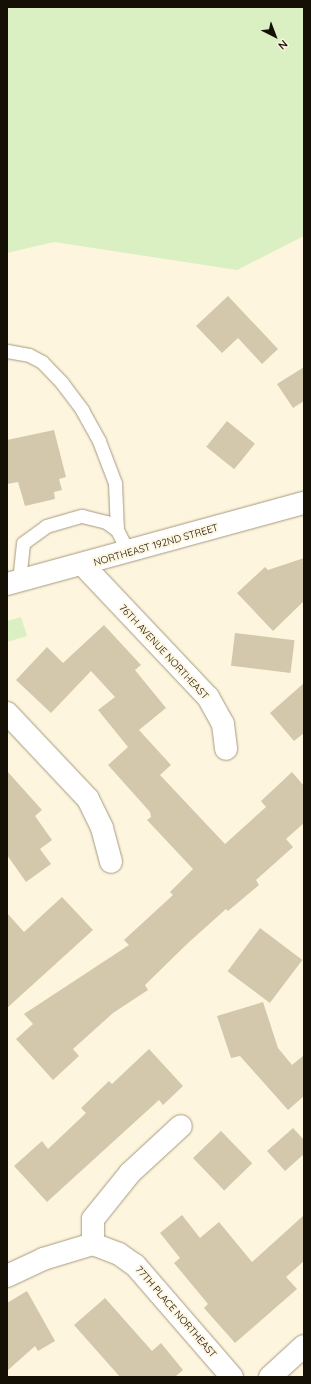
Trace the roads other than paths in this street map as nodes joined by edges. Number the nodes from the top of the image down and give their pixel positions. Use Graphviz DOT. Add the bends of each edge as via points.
graph roads {
  1 [pos="7,351"];
  2 [pos="304,503"];
  3 [pos="117,530"];
  4 [pos="128,552"];
  5 [pos="83,565"];
  6 [pos="13,583"];
  7 [pos="7,713"];
  8 [pos="226,748"];
  9 [pos="111,862"];
  10 [pos="181,1126"];
  11 [pos="93,1244"];
  12 [pos="7,1276"];
  13 [pos="304,1346"];
  14 [pos="232,1377"];
  15 [pos="270,1377"];
  1 -- 3 [label="lane" via="29,355 42,362 82,410 99,441 115,483"];
  2 -- 4 [label="street, NORTHEAST 192ND STREET"];
  3 -- 4 [label="lane"];
  3 -- 6 [label="lane" via="106,522 82,516 46,526 23,543"];
  4 -- 5 [label="street, NORTHEAST 192ND STREET"];
  5 -- 6 [label="street, NORTHEAST 192ND STREET"];
  5 -- 8 [label="street, 76TH AVENUE NORTHEAST" via="208,697 223,724"];
  7 -- 9 [label="street" via="88,799 102,828"];
  10 -- 11 [label="street" via="130,1173 93,1219"];
  11 -- 12 [label="street" via="43,1259"];
  11 -- 14 [label="street, 77TH PLACE NORTHEAST" via="119,1254 135,1265"];
  13 -- 15 [label="street"];
}
